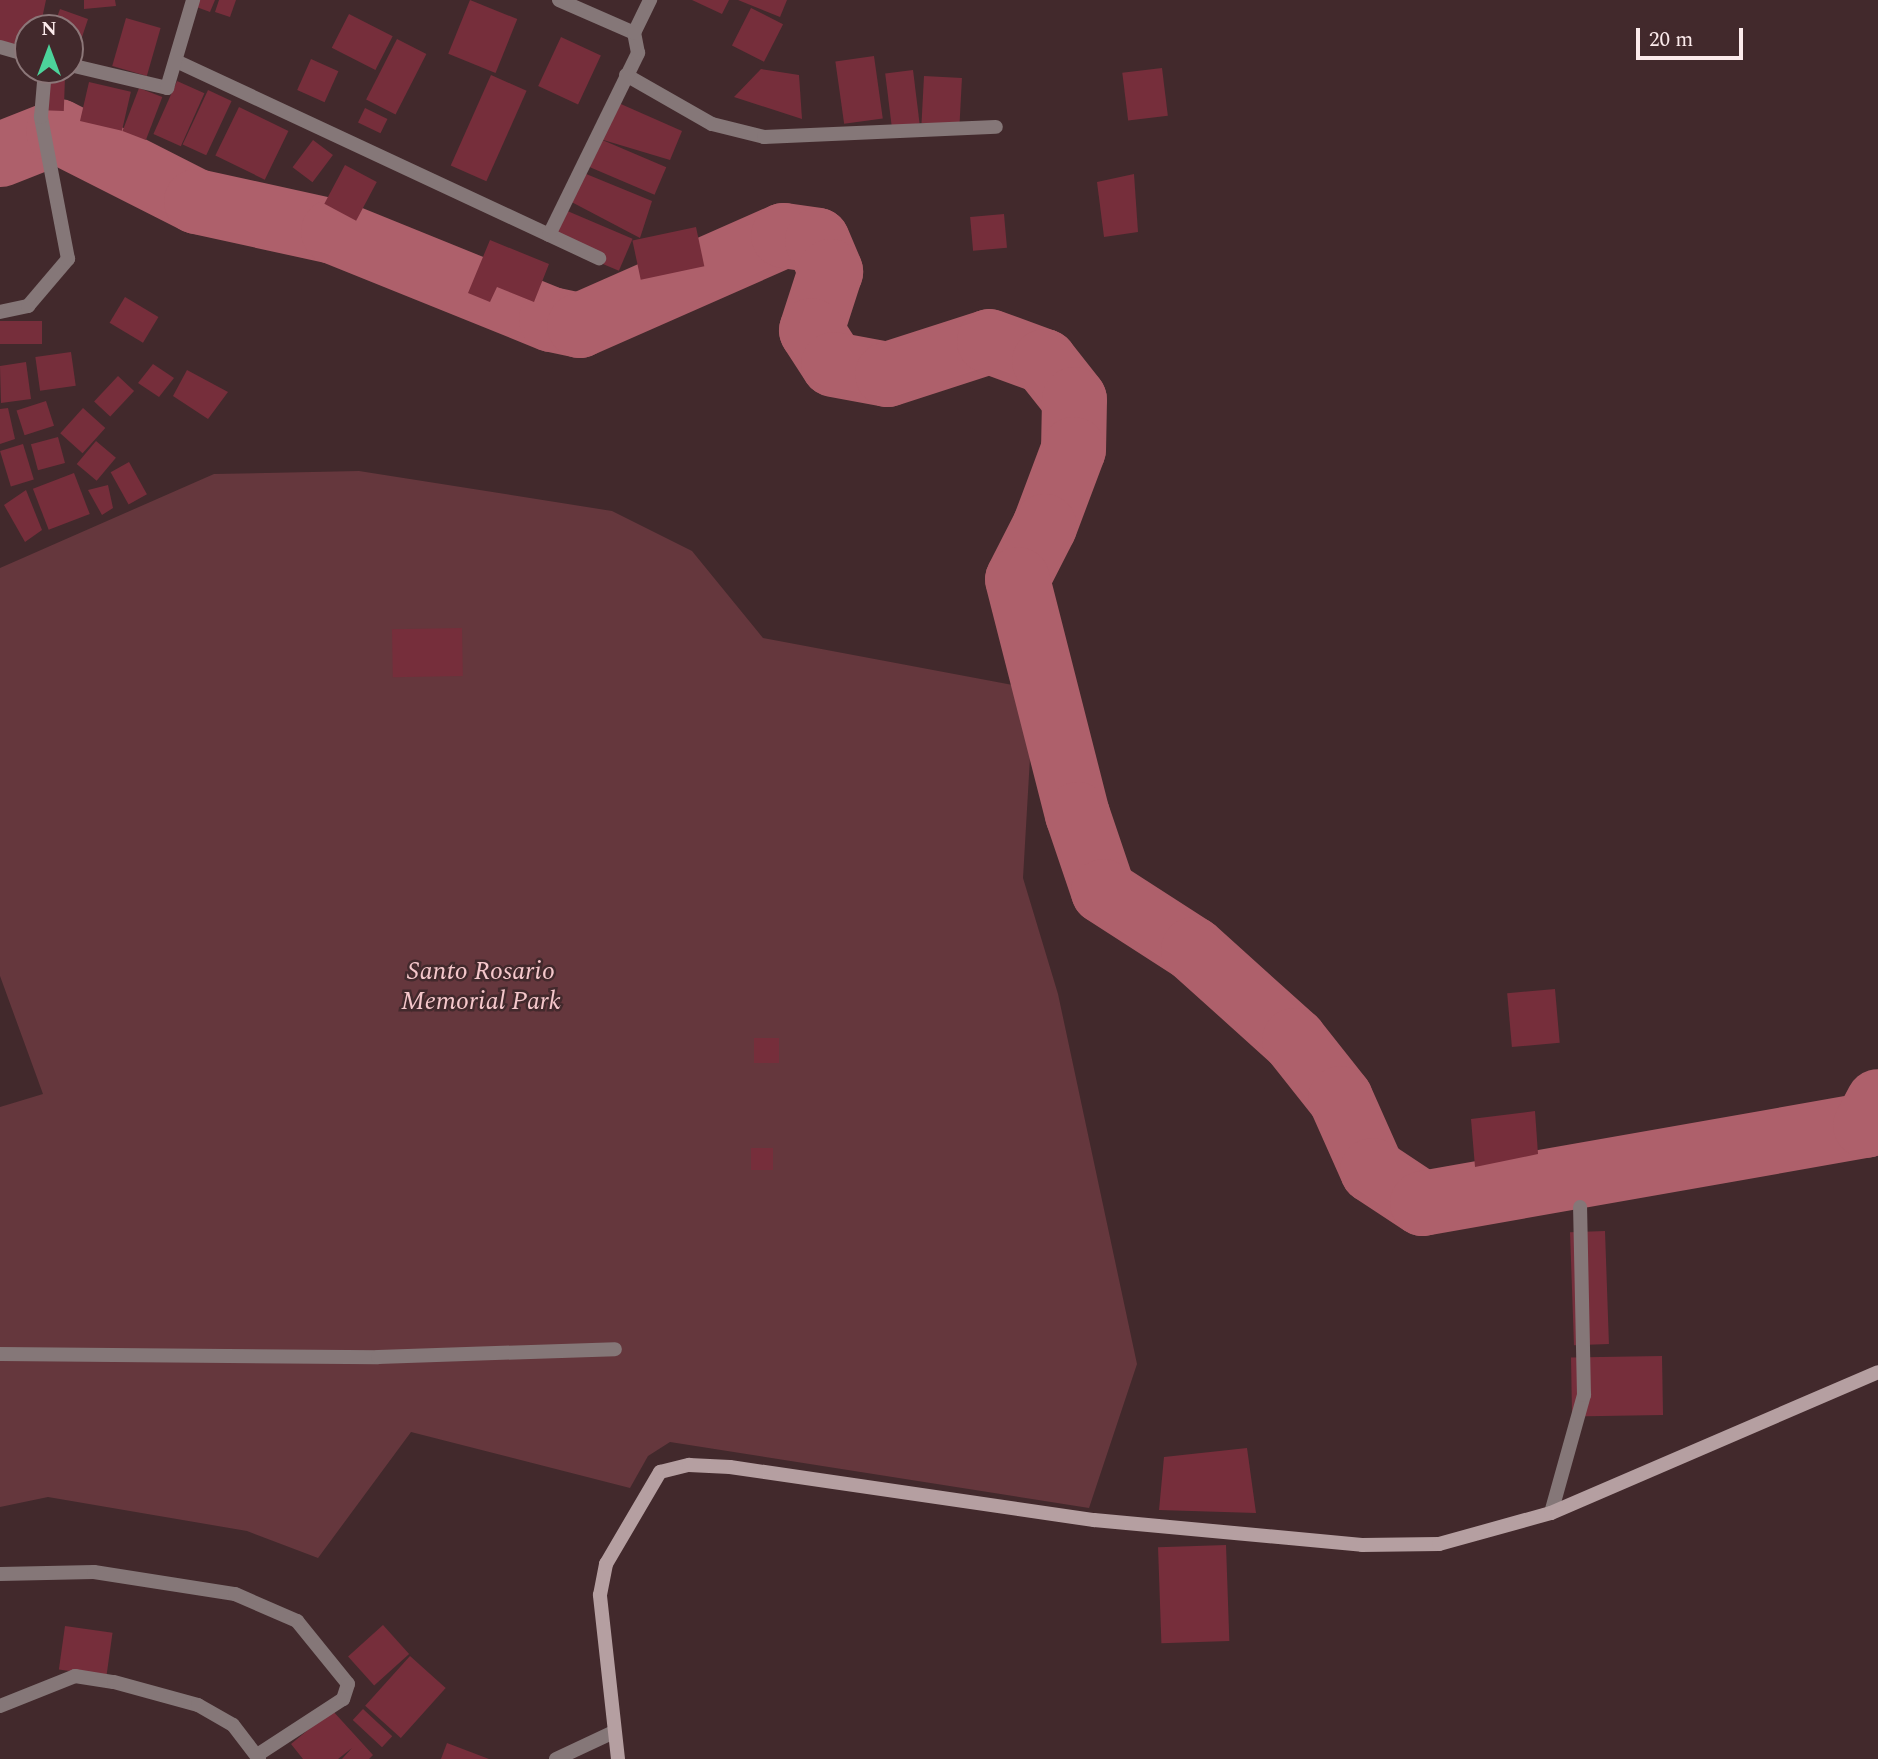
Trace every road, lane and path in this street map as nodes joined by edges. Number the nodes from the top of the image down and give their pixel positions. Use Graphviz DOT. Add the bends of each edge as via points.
graph roads {
  1 [pos="193,0"];
  2 [pos="559,0"];
  3 [pos="650,0"];
  4 [pos="634,33"];
  5 [pos="176,61"];
  6 [pos="84,68"];
  7 [pos="626,75"];
  8 [pos="45,84"];
  9 [pos="996,127"];
  10 [pos="548,234"];
  11 [pos="599,258"];
  12 [pos="0,312"];
  13 [pos="1580,1207"];
  14 [pos="615,1349"];
  15 [pos="0,1354"];
  16 [pos="1878,1372"];
  17 [pos="1550,1513"];
  18 [pos="0,1574"];
  19 [pos="0,1706"];
  20 [pos="614,1732"];
  21 [pos="258,1757"];
  22 [pos="555,1759"];
  23 [pos="618,1759"];
  1 -- 5 [label="street"];
  2 -- 4 [label="street"];
  3 -- 4 [label="street"];
  4 -- 7 [label="street" via="638,53"];
  5 -- 6 [label="street" via="167,88"];
  5 -- 10 [label="street"];
  7 -- 9 [label="street" via="712,124 764,137"];
  7 -- 10 [label="street"];
  8 -- 12 [label="street" via="41,117 68,259 29,306"];
  10 -- 11 [label="street"];
  13 -- 17 [label="street" via="1584,1395"];
  14 -- 15 [label="street" via="378,1357"];
  16 -- 17 [label="street"];
  17 -- 20 [label="street" via="1438,1544 1362,1545 1094,1520 730,1467 689,1465 660,1472 606,1564 600,1595"];
  18 -- 21 [label="street" via="94,1572 209,1590 234,1594 297,1621 348,1684 343,1699"];
  19 -- 21 [label="street" via="75,1676 114,1682 198,1705 233,1725"];
  20 -- 22 [label="street"];
  20 -- 23 [label="street"];
}
